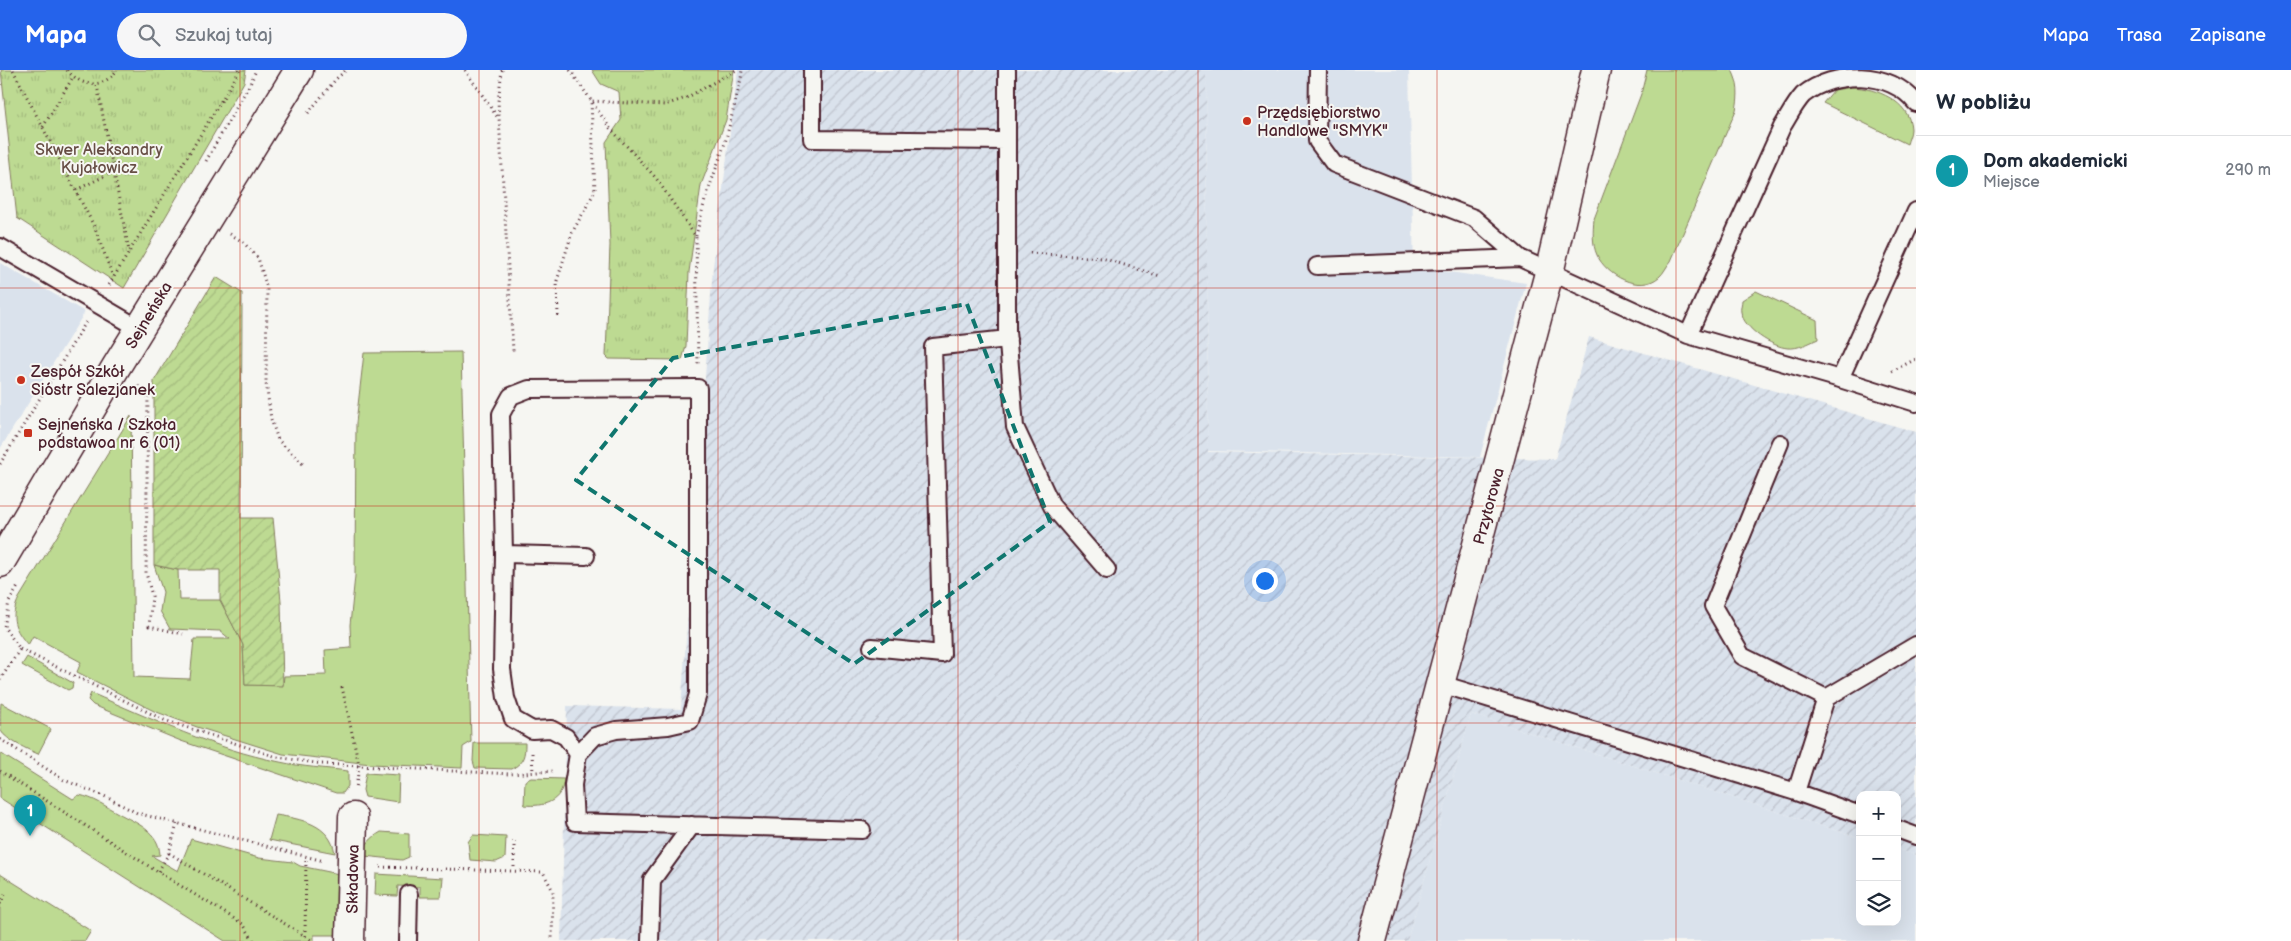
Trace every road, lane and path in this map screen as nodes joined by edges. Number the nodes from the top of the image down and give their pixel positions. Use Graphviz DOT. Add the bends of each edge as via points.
graph roads {
  1 [pos="13,70"];
  2 [pos="68,70"];
  3 [pos="117,70"];
  4 [pos="240,70"];
  5 [pos="299,70"];
  6 [pos="346,70"];
  7 [pos="465,70"];
  8 [pos="502,70"];
  9 [pos="570,70"];
  10 [pos="736,70"];
  11 [pos="742,70"];
  12 [pos="812,70"];
  13 [pos="1007,70"];
  14 [pos="1318,70"];
  15 [pos="1596,70"];
  16 [pos="73,77"];
  17 [pos="97,85"];
  18 [pos="591,101"];
  19 [pos="1916,103"];
  20 [pos="498,118"];
  21 [pos="303,120"];
  22 [pos="43,127"];
  23 [pos="1006,141"];
  24 [pos="113,172"];
  25 [pos="76,190"];
  26 [pos="1916,211"];
  27 [pos="696,237"];
  28 [pos="223,241"];
  29 [pos="0,246"];
  30 [pos="129,252"];
  31 [pos="1006,252"];
  32 [pos="1520,258"];
  33 [pos="1317,266"];
  34 [pos="1549,273"];
  35 [pos="1160,276"];
  36 [pos="113,278"];
  37 [pos="97,305"];
  38 [pos="558,316"];
  39 [pos="140,329"];
  40 [pos="1688,335"];
  41 [pos="1008,339"];
  42 [pos="513,352"];
  43 [pos="142,377"];
  44 [pos="1840,379"];
  45 [pos="137,385"];
  46 [pos="698,388"];
  47 [pos="132,394"];
  48 [pos="1916,403"];
  49 [pos="1780,442"];
  50 [pos="0,464"];
  51 [pos="304,465"];
  52 [pos="504,554"];
  53 [pos="586,556"];
  54 [pos="0,563"];
  55 [pos="1107,570"];
  56 [pos="23,577"];
  57 [pos="183,634"];
  58 [pos="1916,644"];
  59 [pos="872,647"];
  60 [pos="20,649"];
  61 [pos="0,680"];
  62 [pos="1441,684"];
  63 [pos="342,686"];
  64 [pos="1826,698"];
  65 [pos="0,739"];
  66 [pos="578,754"];
  67 [pos="359,765"];
  68 [pos="557,770"];
  69 [pos="0,772"];
  70 [pos="1796,792"];
  71 [pos="1856,814"];
  72 [pos="353,817"];
  73 [pos="177,824"];
  74 [pos="692,825"];
  75 [pos="862,830"];
  76 [pos="1901,830"];
  77 [pos="1916,836"];
  78 [pos="514,840"];
  79 [pos="169,853"];
  80 [pos="306,857"];
  81 [pos="352,865"];
  82 [pos="514,871"];
  83 [pos="158,872"];
  84 [pos="0,894"];
  85 [pos="409,894"];
  86 [pos="0,904"];
  87 [pos="305,936"];
  88 [pos="254,941"];
  89 [pos="312,941"];
  90 [pos="350,941"];
  91 [pos="408,941"];
  92 [pos="552,941"];
  93 [pos="650,941"];
  94 [pos="1372,941"];
  1 -- 22 [label="path"];
  2 -- 16 [label="path"];
  3 -- 17 [label="path"];
  4 -- 30 [label="path"];
  5 -- 39 [label="street, Sejneńska"];
  6 -- 21 [label="path"];
  7 -- 20 [label="path"];
  8 -- 20 [label="path"];
  9 -- 18 [label="path"];
  10 -- 18 [label="path" via="686,98 665,105"];
  11 -- 27 [label="path" via="725,143"];
  12 -- 23 [label="lane" via="812,139"];
  13 -- 23 [label="lane"];
  14 -- 32 [label="lane" via="1317,141 1334,164 1474,218"];
  15 -- 34 [label="street, Przytorowa"];
  16 -- 17 [label="path" via="88,85"];
  16 -- 22 [label="path"];
  17 -- 24 [label="path"];
  18 -- 27 [label="path" via="610,128 656,178"];
  18 -- 38 [label="path" via="595,191 572,234 557,281"];
  19 -- 40 [label="lane" via="1880,78 1858,74 1838,77 1804,94 1782,127"];
  20 -- 42 [label="path"];
  22 -- 25 [label="path"];
  23 -- 31 [label="lane"];
  24 -- 25 [label="path"];
  24 -- 30 [label="path"];
  25 -- 36 [label="path" via="95,228"];
  26 -- 44 [label="lane"];
  27 -- 46 [label="path"];
  28 -- 51 [label="path" via="228,233 243,242 258,258 267,288 266,383 271,419 278,440"];
  29 -- 37 [label="lane"];
  30 -- 36 [label="path"];
  31 -- 35 [label="path" via="1102,258"];
  31 -- 41 [label="lane"];
  32 -- 33 [label="lane"];
  32 -- 34 [label="lane"];
  34 -- 40 [label="lane"];
  34 -- 62 [label="street, Przytorowa"];
  36 -- 37 [label="path"];
  37 -- 39 [label="lane"];
  37 -- 50 [label="path"];
  39 -- 54 [label="street, Sejneńska"];
  40 -- 44 [label="lane"];
  41 -- 55 [label="lane" via="1016,427 1052,506"];
  41 -- 59 [label="lane" via="934,347 942,654"];
  43 -- 45 [label="path"];
  44 -- 48 [label="lane"];
  45 -- 47 [label="path"];
  45 -- 57 [label="path" via="148,395 146,573 152,596 149,626"];
  46 -- 52 [label="lane" via="529,389 511,396 501,414"];
  46 -- 66 [label="lane" via="698,694 690,721 616,730 595,736"];
  49 -- 64 [label="lane" via="1713,606 1742,656"];
  52 -- 53 [label="lane"];
  52 -- 66 [label="lane" via="502,668 513,719 532,730 551,729 566,737"];
  56 -- 60 [label="path" via="9,602 4,627"];
  58 -- 64 [label="lane"];
  60 -- 61 [label="path"];
  60 -- 67 [label="path" via="164,720 277,757 322,764"];
  62 -- 70 [label="lane"];
  62 -- 94 [label="street, Przytorowa"];
  63 -- 67 [label="path"];
  64 -- 70 [label="lane"];
  65 -- 73 [label="path" via="64,780 137,813"];
  66 -- 74 [label="lane" via="573,785 575,822"];
  67 -- 68 [label="path" via="510,774"];
  67 -- 72 [label="path"];
  69 -- 83 [label="path"];
  70 -- 71 [label="lane"];
  72 -- 81 [label="street, Składowa"];
  73 -- 79 [label="path"];
  73 -- 80 [label="path"];
  74 -- 75 [label="lane"];
  74 -- 93 [label="lane" via="652,880"];
  76 -- 77 [label="lane"];
  78 -- 82 [label="path"];
  79 -- 83 [label="path"];
  79 -- 87 [label="path"];
  80 -- 81 [label="path"];
  80 -- 87 [label="path"];
  81 -- 82 [label="path"];
  81 -- 90 [label="street, Składowa"];
  82 -- 92 [label="path" via="543,872 550,884 553,891"];
  83 -- 88 [label="path" via="243,924"];
  84 -- 86 [label="path" via="5,894"];
  85 -- 91 [label="lane"];
  87 -- 89 [label="path"];
}
